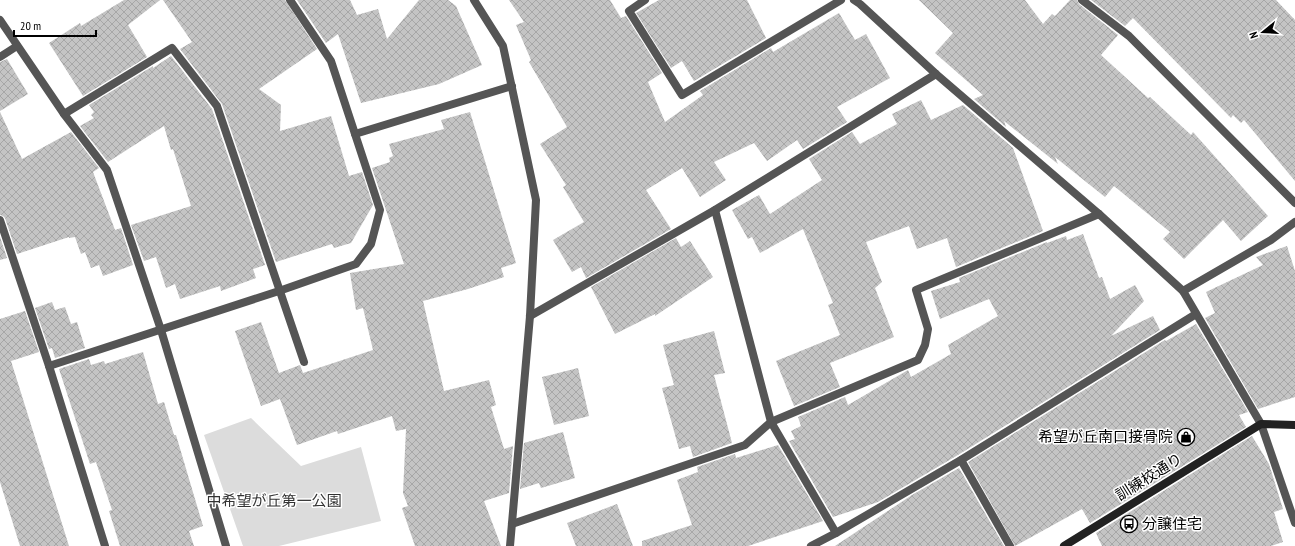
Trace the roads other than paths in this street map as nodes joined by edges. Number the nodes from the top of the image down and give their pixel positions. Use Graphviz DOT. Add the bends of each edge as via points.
graph roads {
  1 [pos="290,0"];
  2 [pos="474,0"];
  3 [pos="645,0"];
  4 [pos="841,0"];
  5 [pos="1082,0"];
  6 [pos="859,1"];
  7 [pos="0,20"];
  8 [pos="17,46"];
  9 [pos="0,57"];
  10 [pos="936,74"];
  11 [pos="512,86"];
  12 [pos="64,114"];
  13 [pos="355,134"];
  14 [pos="1295,203"];
  15 [pos="715,210"];
  16 [pos="1099,214"];
  17 [pos="0,220"];
  18 [pos="1295,222"];
  19 [pos="279,291"];
  20 [pos="1183,291"];
  21 [pos="1196,314"];
  22 [pos="530,316"];
  23 [pos="161,330"];
  24 [pos="304,362"];
  25 [pos="49,366"];
  26 [pos="771,422"];
  27 [pos="1261,424"];
  28 [pos="1295,425"];
  29 [pos="961,460"];
  30 [pos="1295,523"];
  31 [pos="512,524"];
  32 [pos="836,533"];
  33 [pos="105,546"];
  34 [pos="226,546"];
  35 [pos="510,546"];
  36 [pos="811,546"];
  37 [pos="1010,546"];
  38 [pos="1064,546"];
  1 -- 13 [label="street" via="331,61"];
  2 -- 11 [label="street" via="503,46"];
  3 -- 4 [label="street" via="629,11 682,95"];
  5 -- 14 [label="street" via="1129,36"];
  6 -- 10 [label="street"];
  7 -- 8 [label="street"];
  8 -- 9 [label="street"];
  8 -- 12 [label="street"];
  10 -- 15 [label="street"];
  10 -- 16 [label="street"];
  11 -- 13 [label="street"];
  11 -- 22 [label="street" via="536,200"];
  12 -- 19 [label="street" via="172,48 217,106"];
  12 -- 23 [label="street" via="107,170"];
  13 -- 19 [label="street" via="380,210 371,244 356,264"];
  15 -- 22 [label="street"];
  15 -- 26 [label="street"];
  16 -- 20 [label="street"];
  16 -- 26 [label="street" via="916,290 928,329 925,345 918,360"];
  17 -- 25 [label="street"];
  18 -- 20 [label="street" via="1271,240"];
  19 -- 23 [label="street"];
  19 -- 24 [label="street"];
  20 -- 21 [label="street"];
  21 -- 27 [label="street"];
  21 -- 29 [label="street"];
  22 -- 31 [label="street"];
  23 -- 25 [label="street"];
  23 -- 34 [label="street"];
  25 -- 33 [label="street"];
  26 -- 31 [label="street" via="745,445"];
  26 -- 32 [label="street"];
  27 -- 28 [label="street"];
  27 -- 30 [label="street"];
  27 -- 38 [label="street, 訓練校通り"];
  29 -- 32 [label="street"];
  29 -- 37 [label="street"];
  31 -- 35 [label="street"];
  32 -- 36 [label="street"];
}
